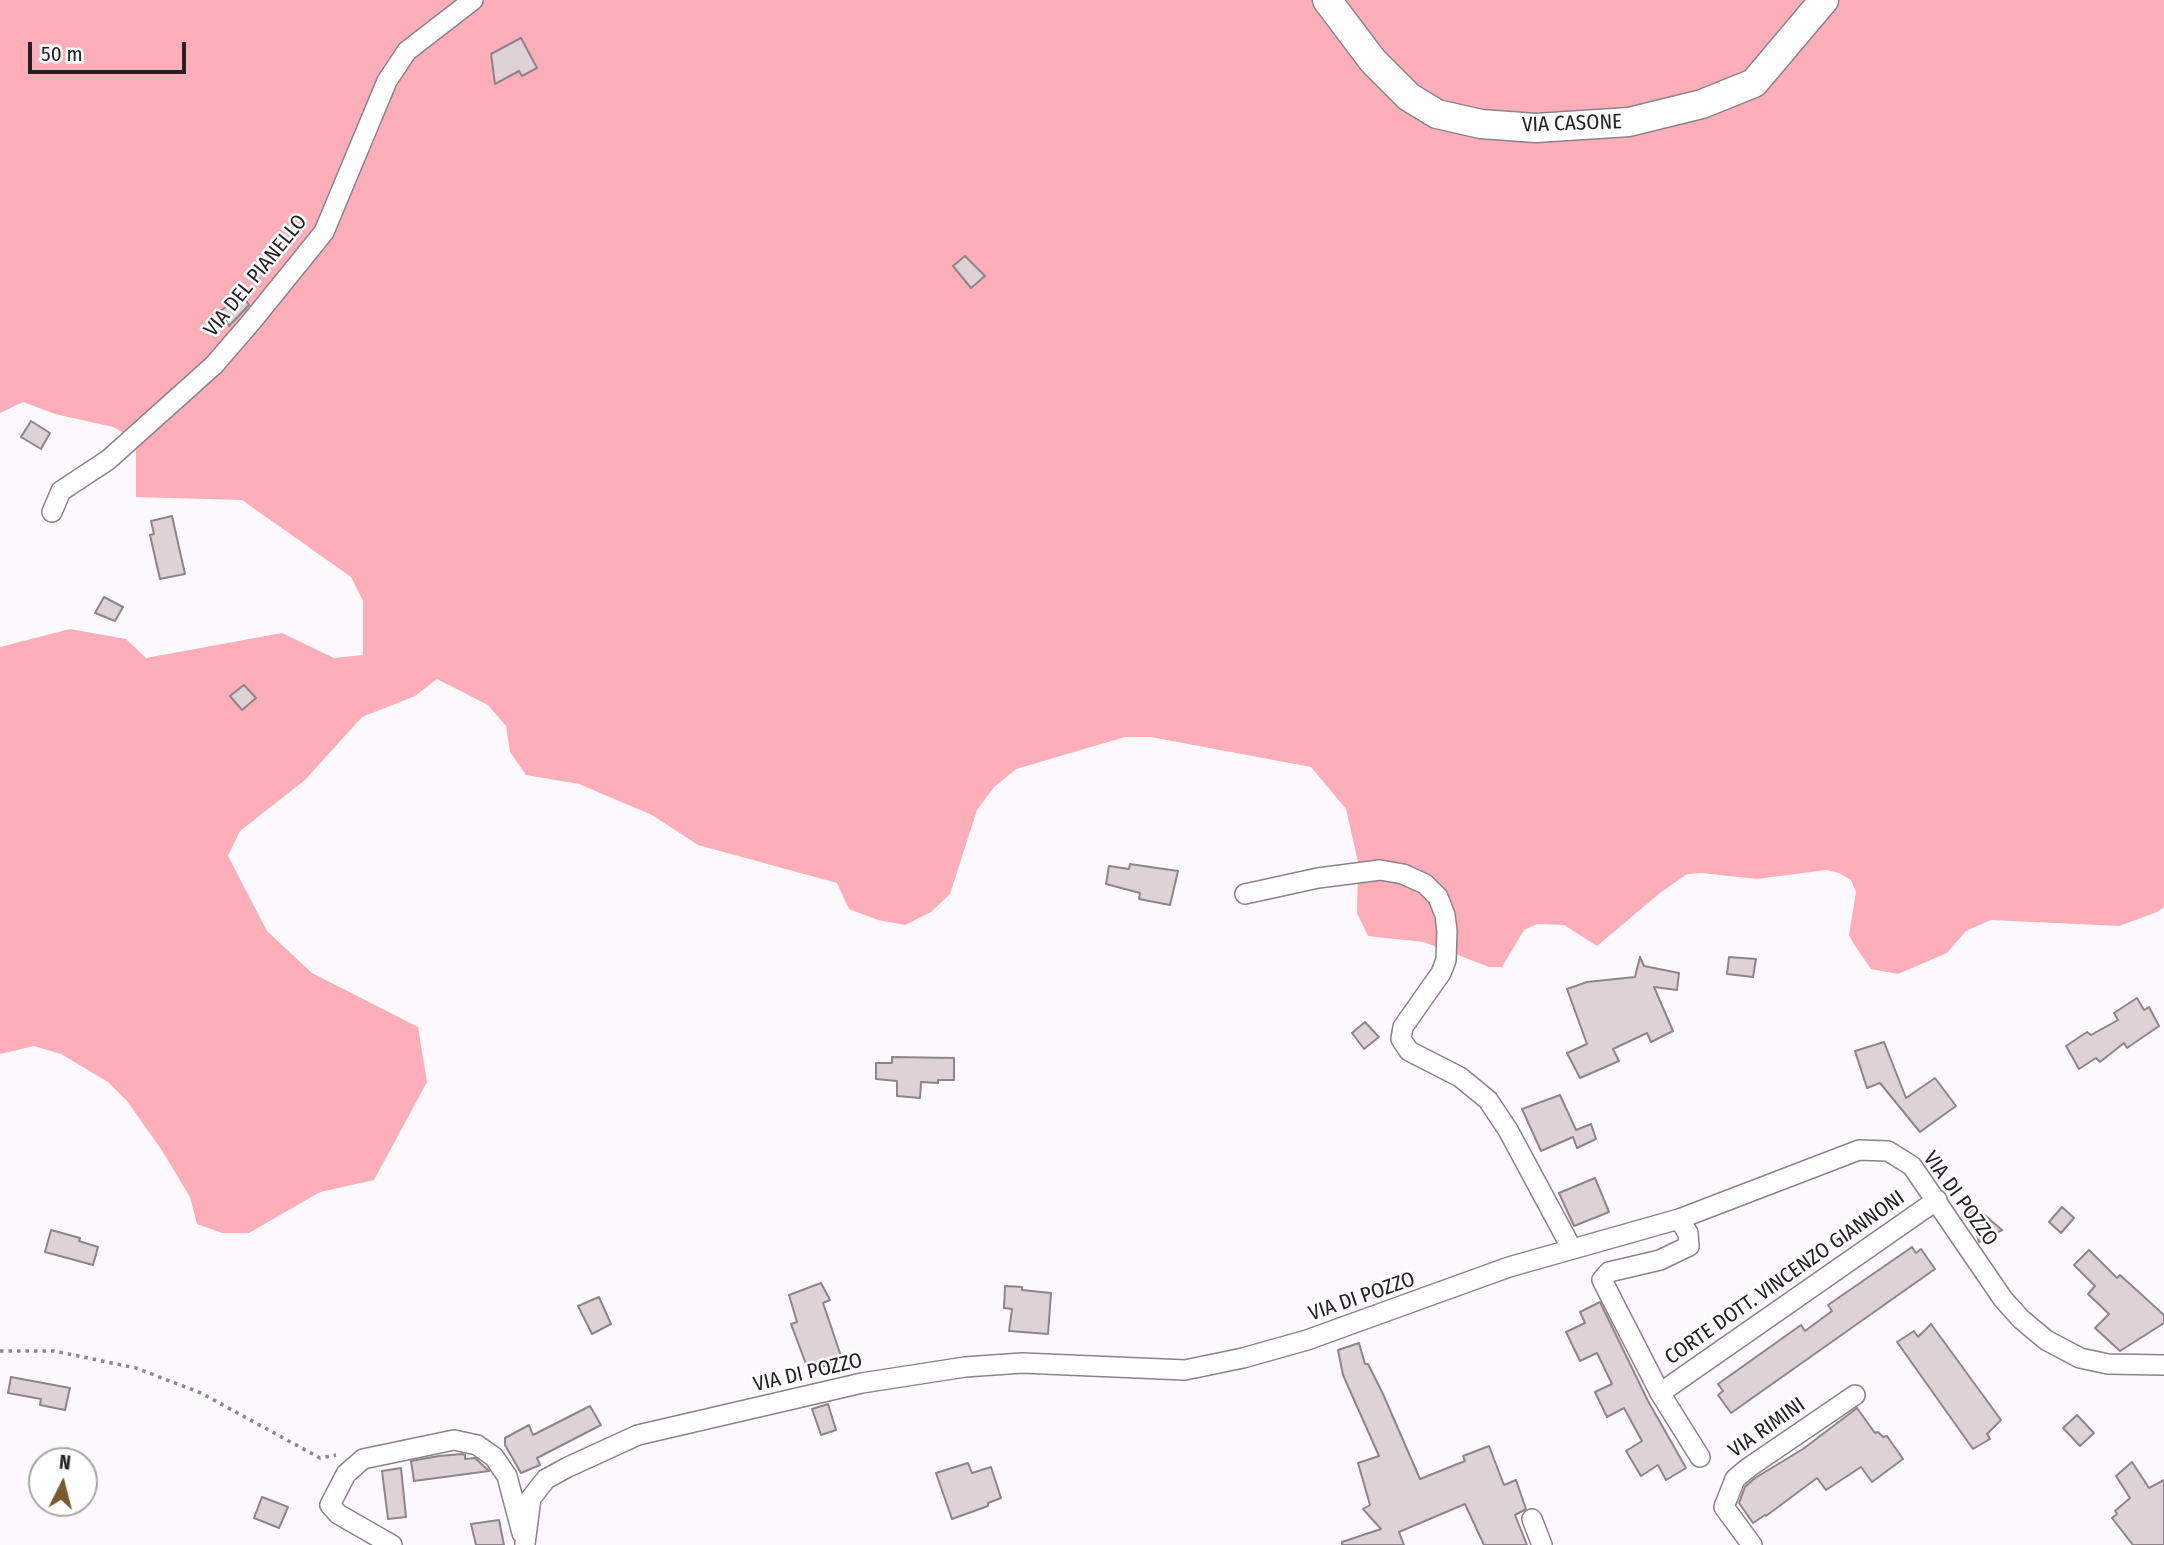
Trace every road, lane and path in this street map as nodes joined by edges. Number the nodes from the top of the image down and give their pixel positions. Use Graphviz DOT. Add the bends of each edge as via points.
graph roads {
  1 [pos="473,0"];
  2 [pos="1328,0"];
  3 [pos="1824,0"];
  4 [pos="52,512"];
  5 [pos="1245,894"];
  6 [pos="1937,1200"];
  7 [pos="1679,1219"];
  8 [pos="1572,1249"];
  9 [pos="0,1351"];
  10 [pos="2164,1364"];
  11 [pos="1660,1393"];
  12 [pos="1855,1395"];
  13 [pos="1700,1457"];
  14 [pos="363,1459"];
  15 [pos="1532,1519"];
  16 [pos="393,1545"];
  17 [pos="525,1545"];
  18 [pos="1542,1545"];
  19 [pos="1752,1545"];
  1 -- 4 [label="street, VIA DEL PIANELLO" via="407,51 387,81 324,232 252,321 214,365 108,460 61,491"];
  2 -- 3 [label="street, VIA CASONE" via="1373,61 1409,97 1437,114 1481,124 1536,128 1629,122 1702,104 1754,83"];
  5 -- 8 [label="street" via="1380,870 1425,884 1438,897 1447,932 1446,960 1403,1027 1401,1039 1409,1051 1460,1077 1488,1100"];
  6 -- 7 [label="street, VIA DI POZZO" via="1901,1157 1888,1151 1859,1150"];
  6 -- 10 [label="street, VIA DI POZZO" via="2003,1299 2046,1340 2080,1358 2108,1364"];
  6 -- 11 [label="street, CORTE DOTT. VINCENZO GIANNONI"];
  7 -- 8 [label="street, VIA DI POZZO"];
  7 -- 11 [label="street" via="1688,1233 1689,1246 1609,1272 1602,1280"];
  8 -- 17 [label="street, VIA DI POZZO" via="1307,1340 1185,1370 1022,1363 965,1367 862,1383 638,1434 546,1479 531,1497"];
  9 -- 14 [label="path" via="54,1351 136,1368 201,1393 320,1458 355,1452"];
  11 -- 13 [label="street"];
  12 -- 19 [label="street, VIA RIMINI" via="1735,1479 1724,1507"];
  14 -- 16 [label="street" via="346,1474 330,1505"];
  14 -- 17 [label="street" via="454,1440 477,1445 494,1457 507,1476"];
  15 -- 18 [label="street"];
}
